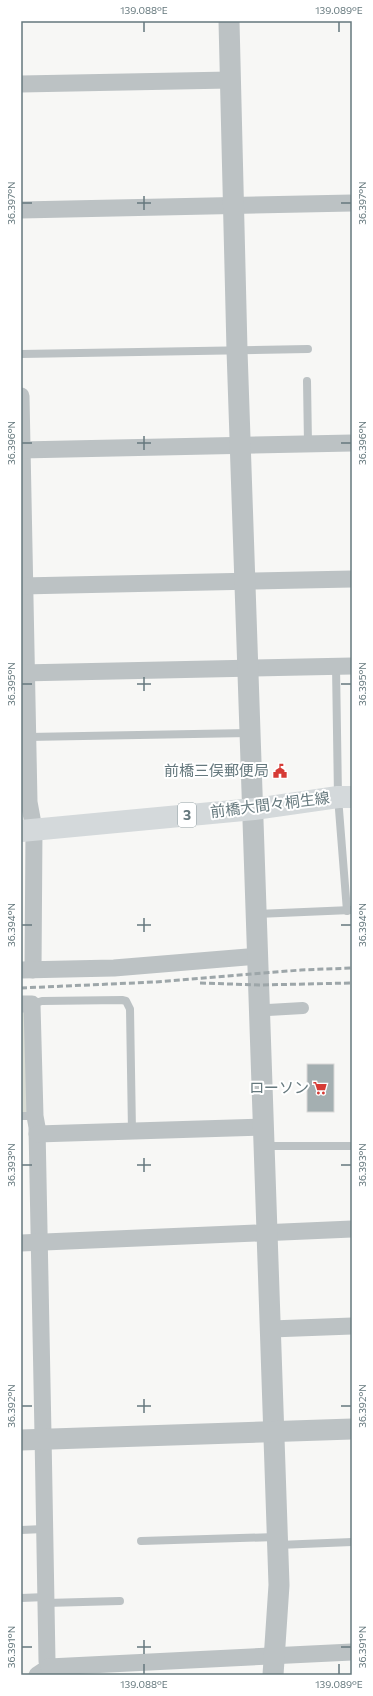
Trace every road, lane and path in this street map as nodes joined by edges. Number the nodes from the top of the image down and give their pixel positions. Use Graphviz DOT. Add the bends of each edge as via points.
graph roads {
  1 [pos="229,21"];
  2 [pos="230,80"];
  3 [pos="21,84"];
  4 [pos="352,203"];
  5 [pos="234,206"];
  6 [pos="21,210"];
  7 [pos="308,349"];
  8 [pos="237,350"];
  9 [pos="21,354"];
  10 [pos="307,381"];
  11 [pos="21,396"];
  12 [pos="352,443"];
  13 [pos="308,444"];
  14 [pos="241,446"];
  15 [pos="22,450"];
  16 [pos="352,580"];
  17 [pos="245,582"];
  18 [pos="23,586"];
  19 [pos="344,666"];
  20 [pos="248,668"];
  21 [pos="23,673"];
  22 [pos="250,732"];
  23 [pos="28,737"];
  24 [pos="345,797"];
  25 [pos="254,809"];
  26 [pos="27,830"];
  27 [pos="349,910"];
  28 [pos="256,914"];
  29 [pos="258,956"];
  30 [pos="27,970"];
  31 [pos="27,1004"];
  32 [pos="303,1008"];
  33 [pos="268,1010"];
  34 [pos="28,1116"];
  35 [pos="132,1131"];
  36 [pos="37,1134"];
  37 [pos="263,1136"];
  38 [pos="352,1146"];
  39 [pos="352,1229"];
  40 [pos="268,1232"];
  41 [pos="41,1242"];
  42 [pos="21,1243"];
  43 [pos="352,1326"];
  44 [pos="271,1329"];
  45 [pos="352,1429"];
  46 [pos="274,1433"];
  47 [pos="42,1439"];
  48 [pos="21,1440"];
  49 [pos="44,1529"];
  50 [pos="21,1530"];
  51 [pos="141,1541"];
  52 [pos="277,1541"];
  53 [pos="352,1542"];
  54 [pos="21,1598"];
  55 [pos="46,1600"];
  56 [pos="120,1601"];
  57 [pos="352,1652"];
  58 [pos="274,1665"];
  59 [pos="43,1671"];
  1 -- 2 [label="street"];
  2 -- 3 [label="street"];
  2 -- 5 [label="street"];
  4 -- 5 [label="street"];
  5 -- 6 [label="street"];
  5 -- 8 [label="street"];
  7 -- 8 [label="lane"];
  8 -- 9 [label="lane"];
  8 -- 14 [label="street"];
  10 -- 13 [label="lane"];
  11 -- 15 [label="street"];
  12 -- 13 [label="street"];
  13 -- 14 [label="street"];
  14 -- 15 [label="street"];
  14 -- 17 [label="street"];
  15 -- 18 [label="street"];
  16 -- 17 [label="street"];
  17 -- 18 [label="street"];
  17 -- 20 [label="street"];
  18 -- 21 [label="street"];
  19 -- 20 [label="street"];
  19 -- 24 [label="lane"];
  20 -- 21 [label="street"];
  20 -- 22 [label="street"];
  21 -- 23 [label="street"];
  22 -- 23 [label="lane"];
  22 -- 25 [label="street"];
  23 -- 26 [label="street"];
  24 -- 25 [label="main road, 前橋大間々桐生線 / 3"];
  24 -- 27 [label="lane"];
  25 -- 26 [label="main road, 前橋大間々桐生線 / 3"];
  25 -- 28 [label="street"];
  26 -- 30 [label="street"];
  27 -- 28 [label="lane"];
  28 -- 29 [label="street"];
  29 -- 30 [label="street" via="114,968"];
  29 -- 37 [label="street"];
  31 -- 34 [label="street"];
  31 -- 35 [label="lane" via="42,1001 126,1001 130,1009"];
  32 -- 33 [label="street"];
  34 -- 36 [label="street"];
  35 -- 36 [label="street"];
  35 -- 37 [label="street"];
  36 -- 41 [label="street"];
  37 -- 38 [label="lane"];
  37 -- 40 [label="street"];
  39 -- 40 [label="street"];
  40 -- 41 [label="street"];
  40 -- 44 [label="street"];
  41 -- 42 [label="street"];
  41 -- 47 [label="street"];
  43 -- 44 [label="street"];
  44 -- 46 [label="street"];
  45 -- 46 [label="street"];
  46 -- 47 [label="street"];
  46 -- 52 [label="street"];
  47 -- 48 [label="street"];
  47 -- 49 [label="street"];
  49 -- 50 [label="lane"];
  49 -- 55 [label="street"];
  51 -- 52 [label="lane"];
  52 -- 53 [label="lane"];
  52 -- 58 [label="street" via="279,1584"];
  54 -- 55 [label="lane"];
  55 -- 56 [label="lane"];
  55 -- 59 [label="street" via="47,1661"];
  57 -- 58 [label="street"];
  58 -- 59 [label="street"];
}
